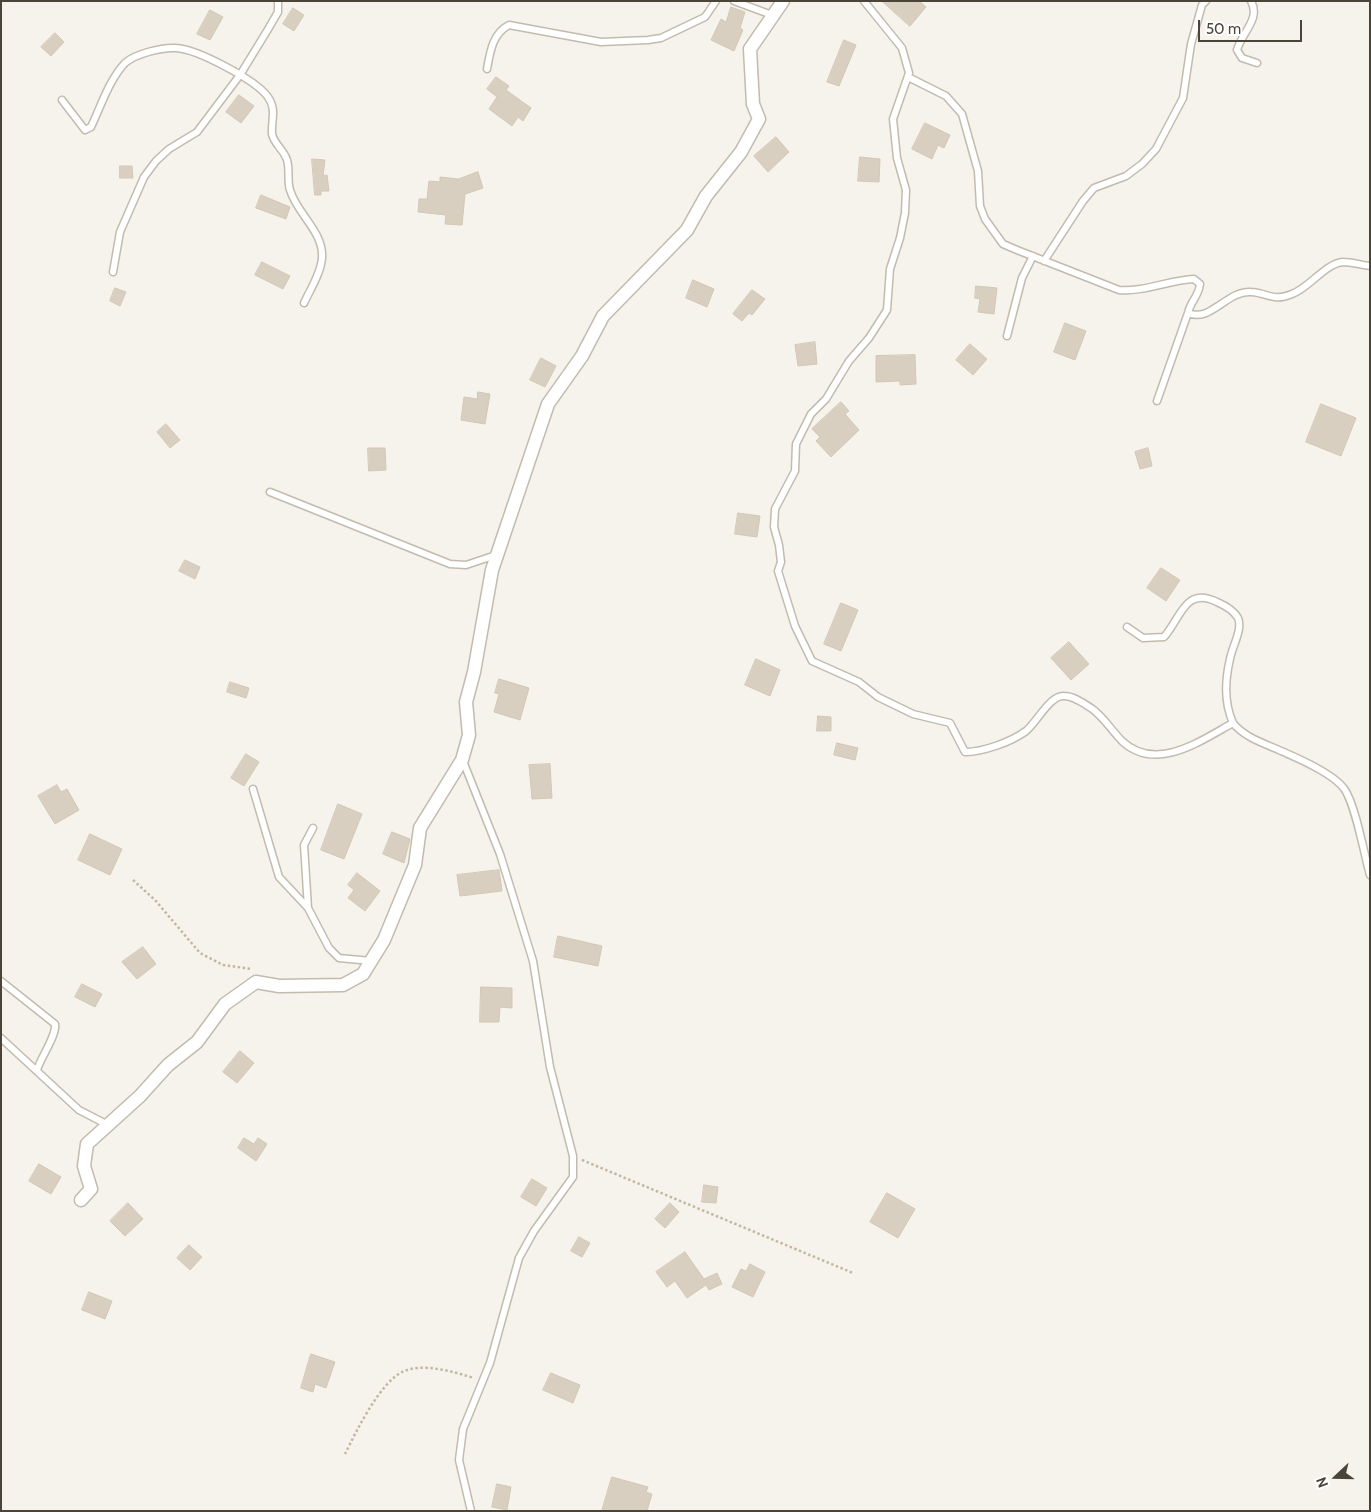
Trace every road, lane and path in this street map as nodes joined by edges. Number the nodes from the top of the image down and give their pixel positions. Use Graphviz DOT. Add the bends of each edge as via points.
graph roads {
  1 [pos="278,1"];
  2 [pos="716,1"];
  3 [pos="734,1"];
  4 [pos="783,1"];
  5 [pos="864,1"];
  6 [pos="1206,1"];
  7 [pos="1251,1"];
  8 [pos="772,15"];
  9 [pos="1257,64"];
  10 [pos="487,70"];
  11 [pos="240,75"];
  12 [pos="908,77"];
  13 [pos="62,100"];
  14 [pos="1033,256"];
  15 [pos="1044,261"];
  16 [pos="1370,266"];
  17 [pos="113,272"];
  18 [pos="304,304"];
  19 [pos="1188,313"];
  20 [pos="1007,336"];
  21 [pos="1157,401"];
  22 [pos="270,492"];
  23 [pos="498,555"];
  24 [pos="1127,627"];
  25 [pos="1233,723"];
  26 [pos="462,760"];
  27 [pos="253,789"];
  28 [pos="313,828"];
  29 [pos="1370,876"];
  30 [pos="133,880"];
  31 [pos="308,908"];
  32 [pos="371,961"];
  33 [pos="255,970"];
  34 [pos="1,981"];
  35 [pos="1,1038"];
  36 [pos="37,1070"];
  37 [pos="109,1126"];
  38 [pos="574,1156"];
  39 [pos="81,1200"];
  40 [pos="853,1273"];
  41 [pos="483,1380"];
  42 [pos="345,1454"];
  43 [pos="471,1511"];
  1 -- 11 [label="lane" via="278,12"];
  2 -- 10 [label="lane" via="705,17 661,38 648,40 601,42 509,25 501,29 495,38"];
  3 -- 8 [label="lane"];
  4 -- 8 [label="street"];
  5 -- 12 [label="lane" via="902,48"];
  6 -- 15 [label="lane" via="1191,44 1183,98 1156,149 1126,176 1094,188"];
  7 -- 9 [label="lane" via="1255,17 1240,39 1237,50 1242,58"];
  8 -- 23 [label="street" via="750,49 753,104 759,119 741,152 706,196 687,230 603,316 582,356 548,404"];
  11 -- 13 [label="lane" via="193,53 176,48 163,49 127,62 118,72 91,127 85,130"];
  11 -- 17 [label="lane" via="198,132 169,150 144,176 120,232"];
  11 -- 18 [label="lane" via="268,96 272,103 272,133 287,160 289,189 318,237 322,250 318,273"];
  12 -- 14 [label="lane" via="946,96 962,114 978,171 980,206 985,219 1002,244"];
  12 -- 25 [label="lane" via="893,118 897,158 906,190 900,238 890,269 887,310 801,430 796,444 795,471 775,509 774,527 781,562 778,571 805,650 812,661 859,682 878,697 913,714 950,723 965,752 975,752 1025,731 1053,699 1062,696 1100,714 1123,742 1146,756 1171,753"];
  14 -- 15 [label="lane"];
  14 -- 20 [label="lane" via="1022,278"];
  15 -- 19 [label="lane" via="1119,290 1194,279 1200,284 1199,294 1189,306"];
  16 -- 19 [label="lane" via="1343,262 1333,264 1292,294 1276,298 1251,292 1239,294 1202,315"];
  19 -- 21 [label="lane"];
  22 -- 23 [label="lane" via="450,564 466,565"];
  23 -- 26 [label="street" via="492,570 466,702 469,735"];
  24 -- 25 [label="lane" via="1143,638 1164,637 1188,600 1196,597 1230,609 1238,618 1240,627 1227,682 1226,700"];
  25 -- 29 [label="lane" via="1254,740 1293,756 1344,789 1352,806"];
  26 -- 32 [label="street" via="420,828 415,865 384,940"];
  26 -- 38 [label="lane" via="500,854 533,961 550,1067"];
  27 -- 31 [label="lane" via="279,877"];
  28 -- 31 [label="lane" via="304,845"];
  30 -- 33 [label="path" via="155,900 200,953 222,965"];
  31 -- 32 [label="lane" via="329,948 339,958"];
  32 -- 37 [label="street" via="363,974 343,985 279,986 256,982 225,1004 197,1042 168,1065"];
  34 -- 36 [label="lane" via="55,1024 56,1031 42,1054"];
  35 -- 36 [label="lane"];
  36 -- 37 [label="lane" via="79,1110"];
  37 -- 39 [label="street" via="87,1144 84,1166 91,1189"];
  38 -- 40 [label="path"];
  38 -- 41 [label="lane" via="573,1177 519,1258 497,1342"];
  41 -- 42 [label="path" via="421,1368 402,1372 384,1389 363,1419"];
  41 -- 43 [label="lane" via="463,1429 458,1460"];
}
